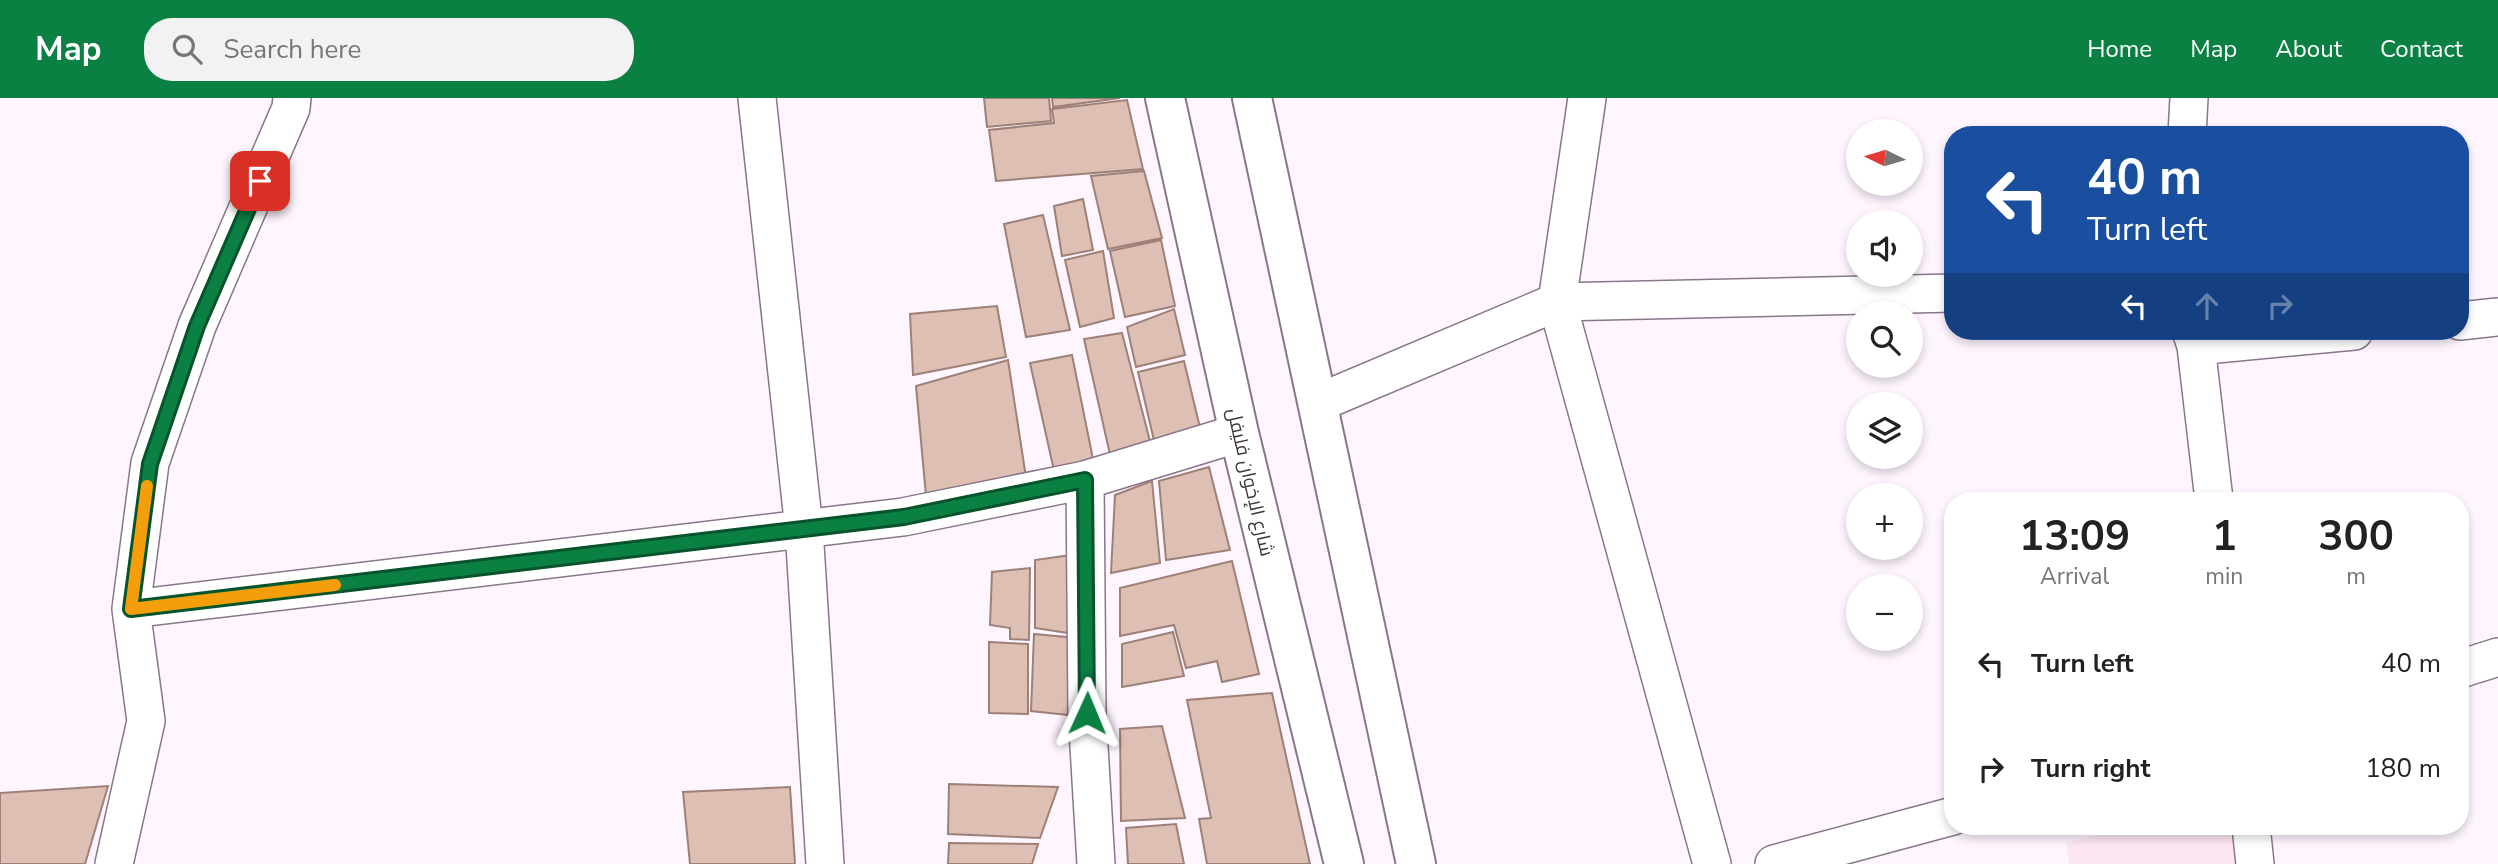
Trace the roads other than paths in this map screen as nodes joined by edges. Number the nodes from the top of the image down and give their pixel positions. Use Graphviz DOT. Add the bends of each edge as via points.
graph roads {
  1 [pos="292,98"];
  2 [pos="757,98"];
  3 [pos="1165,98"];
  4 [pos="1251,98"];
  5 [pos="1587,98"];
  6 [pos="2189,98"];
  7 [pos="2187,126"];
  8 [pos="1944,293"];
  9 [pos="1557,302"];
  10 [pos="2498,317"];
  11 [pos="2469,320"];
  12 [pos="2194,340"];
  13 [pos="1318,402"];
  14 [pos="1239,433"];
  15 [pos="1085,480"];
  16 [pos="2213,492"];
  17 [pos="804,529"];
  18 [pos="131,609"];
  19 [pos="2498,657"];
  20 [pos="2469,666"];
  21 [pos="1944,818"];
  22 [pos="2251,835"];
  23 [pos="114,864"];
  24 [pos="825,864"];
  25 [pos="1096,864"];
  26 [pos="1344,864"];
  27 [pos="1416,864"];
  28 [pos="1712,864"];
  29 [pos="1774,864"];
  30 [pos="2255,864"];
  1 -- 18 [label="street" via="197,326 150,464"];
  2 -- 17 [label="street"];
  3 -- 14 [label="main road, شارع الإخوان فليفل"];
  4 -- 13 [label="main road"];
  5 -- 9 [label="street"];
  6 -- 7 [label="street"];
  8 -- 9 [label="street"];
  9 -- 13 [label="street"];
  9 -- 28 [label="street"];
  10 -- 11 [label="street"];
  12 -- 16 [label="street"];
  13 -- 27 [label="main road"];
  14 -- 15 [label="street"];
  14 -- 26 [label="main road, شارع الإخوان فليفل"];
  15 -- 17 [label="street" via="904,517"];
  15 -- 25 [label="street" via="1087,713"];
  17 -- 18 [label="street"];
  17 -- 24 [label="street"];
  18 -- 23 [label="street" via="146,720"];
  19 -- 20 [label="street"];
  21 -- 29 [label="street"];
  22 -- 30 [label="street"];
}
